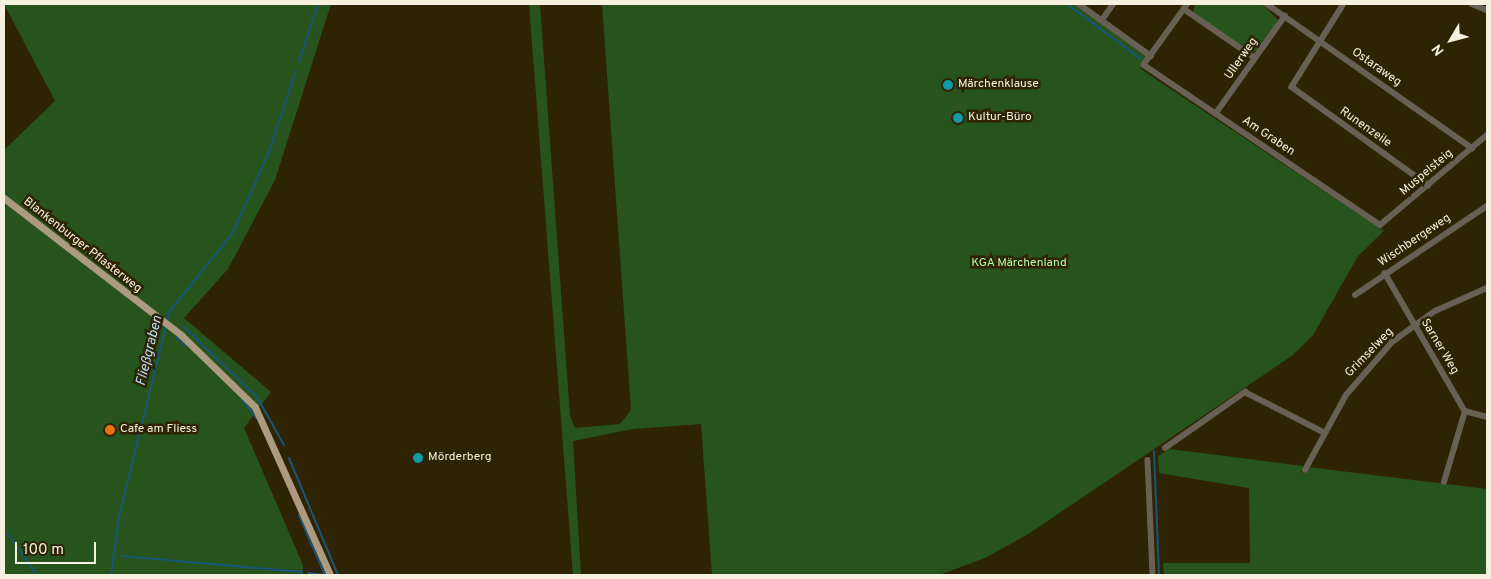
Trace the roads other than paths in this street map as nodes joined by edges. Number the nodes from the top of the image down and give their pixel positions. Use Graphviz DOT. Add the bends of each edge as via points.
graph roads {
  1 [pos="1079,4"];
  2 [pos="1114,4"];
  3 [pos="1267,4"];
  4 [pos="1344,4"];
  5 [pos="1472,4"];
  6 [pos="1186,6"];
  7 [pos="1487,10"];
  8 [pos="1285,16"];
  9 [pos="1102,20"];
  10 [pos="1320,41"];
  11 [pos="1151,56"];
  12 [pos="1255,58"];
  13 [pos="1216,113"];
  14 [pos="1487,135"];
  15 [pos="1472,148"];
  16 [pos="1428,186"];
  17 [pos="4,198"];
  18 [pos="1487,206"];
  19 [pos="1380,225"];
  20 [pos="1385,273"];
  21 [pos="1487,288"];
  22 [pos="1355,295"];
  23 [pos="1414,325"];
  24 [pos="1465,411"];
  25 [pos="1487,416"];
  26 [pos="1323,432"];
  27 [pos="1165,448"];
  28 [pos="1148,460"];
  29 [pos="1305,470"];
  30 [pos="1444,482"];
  31 [pos="330,575"];
  32 [pos="1153,575"];
  1 -- 9 [label="street"];
  2 -- 9 [label="street"];
  3 -- 8 [label="street, Ostaraweg"];
  4 -- 10 [label="street"];
  5 -- 7 [label="street"];
  6 -- 11 [label="street"];
  6 -- 12 [label="street"];
  8 -- 10 [label="street, Ostaraweg"];
  8 -- 12 [label="street, Ullerweg"];
  9 -- 11 [label="street"];
  10 -- 15 [label="street, Ostaraweg"];
  10 -- 16 [label="street, Runenzeile" via="1292,87"];
  11 -- 13 [label="street, Am Graben" via="1144,65"];
  12 -- 13 [label="street, Ullerweg"];
  13 -- 19 [label="street, Am Graben"];
  14 -- 15 [label="street, Muspelsteig"];
  15 -- 16 [label="street, Muspelsteig"];
  16 -- 19 [label="street, Muspelsteig"];
  17 -- 31 [label="main road, Blankenburger Pflasterweg" via="170,326 261,415"];
  18 -- 20 [label="street, Wischbergeweg"];
  20 -- 22 [label="street, Wischbergeweg"];
  20 -- 23 [label="street, Sarner Weg"];
  21 -- 23 [label="street, Grimselweg"];
  23 -- 24 [label="street, Sarner Weg"];
  23 -- 26 [label="street, Grimselweg" via="1360,376"];
  24 -- 25 [label="street"];
  24 -- 30 [label="street"];
  26 -- 27 [label="street" via="1245,392"];
  26 -- 29 [label="street, Grimselweg"];
  28 -- 32 [label="street"];
}
